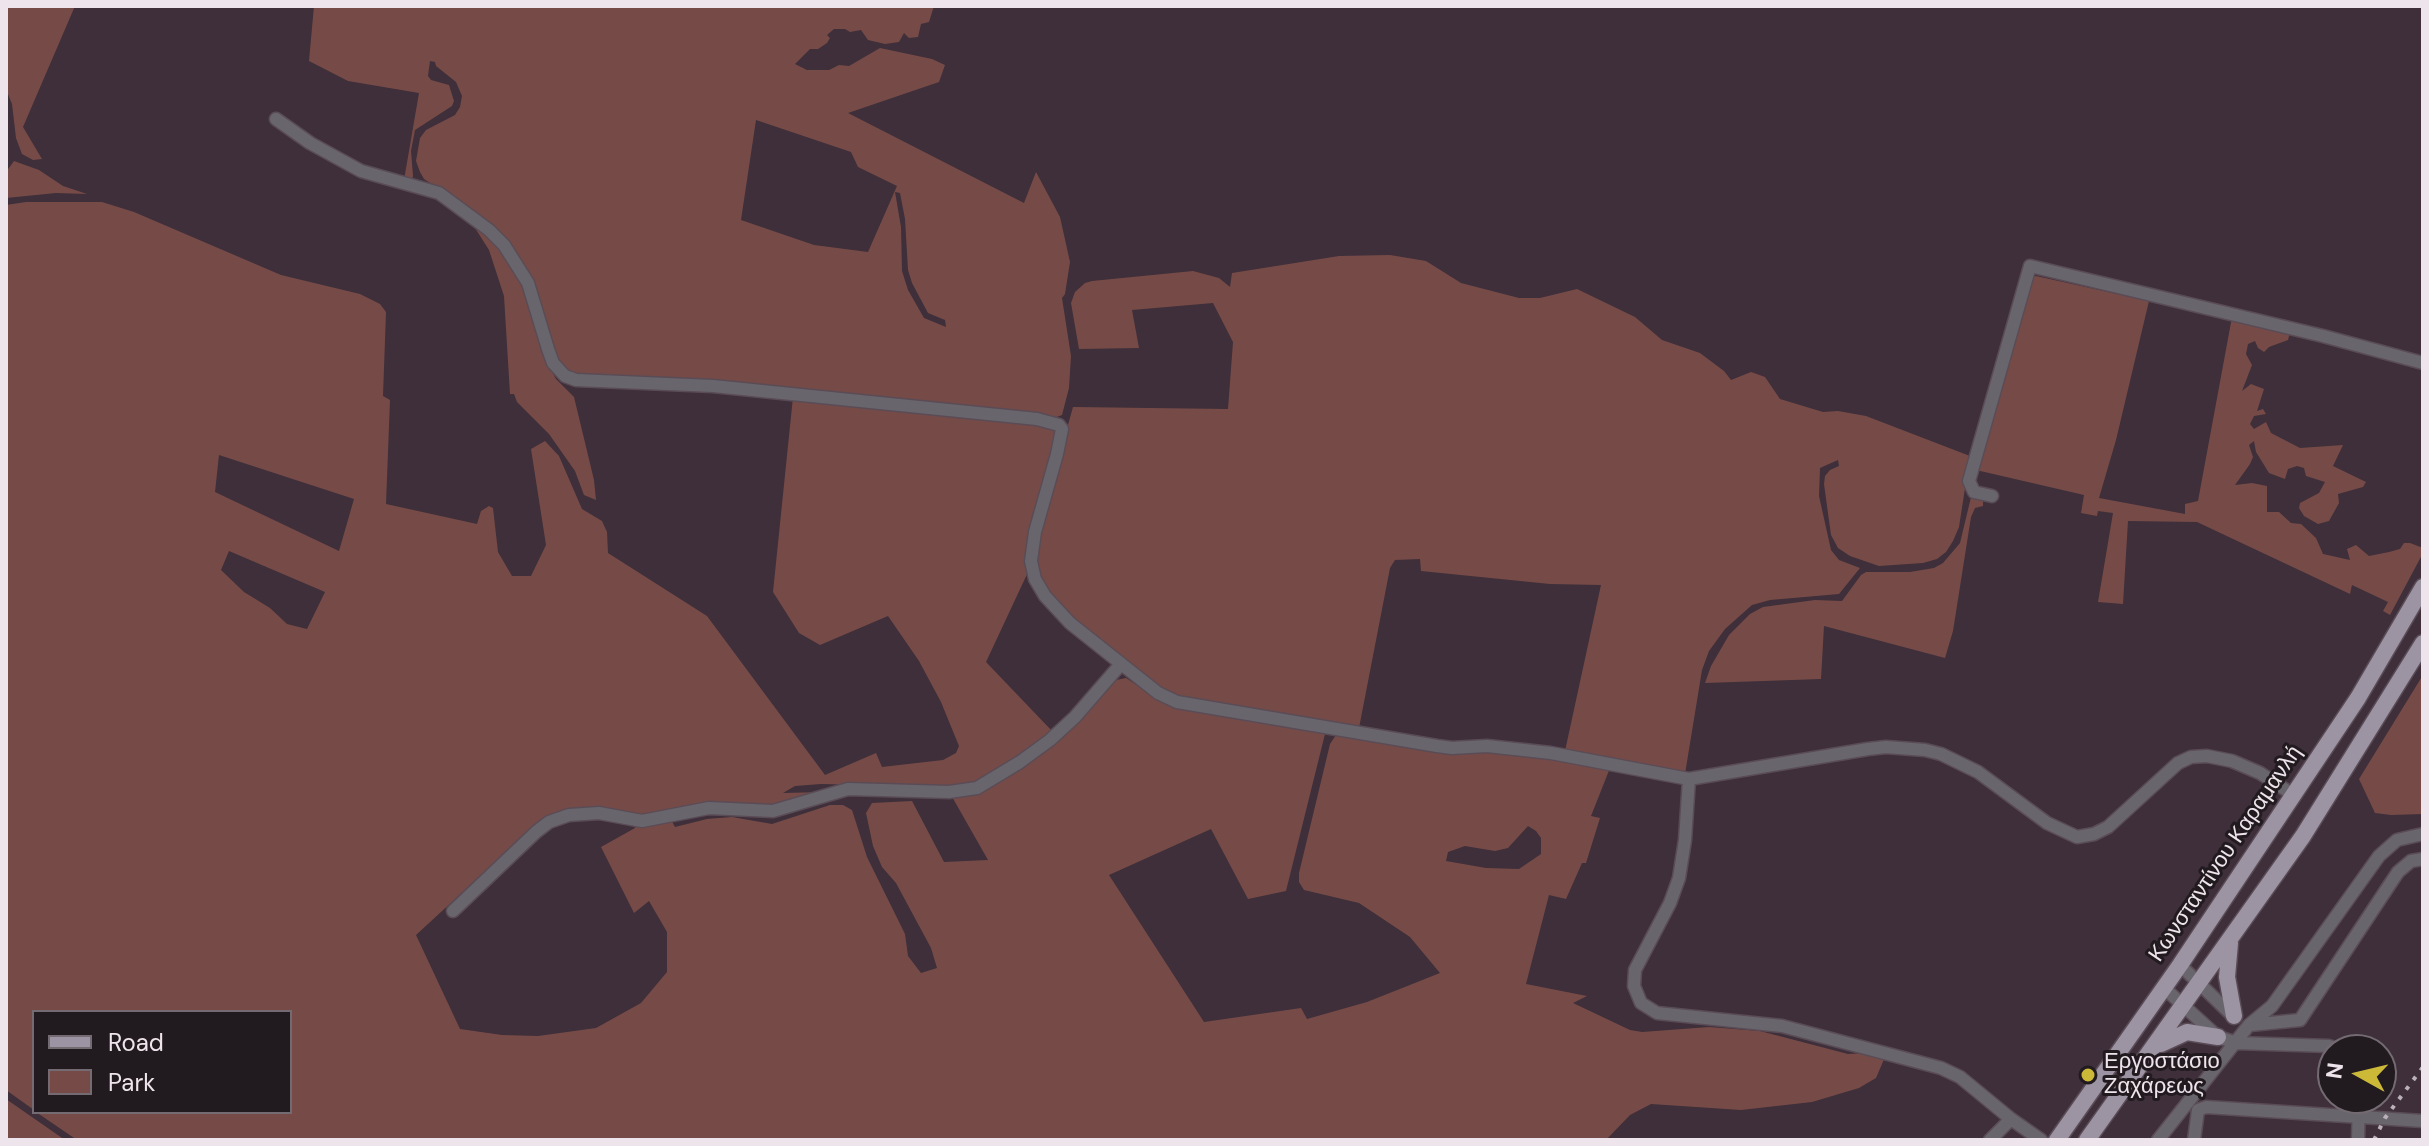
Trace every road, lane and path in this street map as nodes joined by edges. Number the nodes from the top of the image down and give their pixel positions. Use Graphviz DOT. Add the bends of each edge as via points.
graph roads {
  1 [pos="276,119"];
  2 [pos="2423,363"];
  3 [pos="1992,496"];
  4 [pos="2423,587"];
  5 [pos="2423,643"];
  6 [pos="1121,664"];
  7 [pos="1689,779"];
  8 [pos="2292,794"];
  9 [pos="2423,834"];
  10 [pos="2423,859"];
  11 [pos="453,911"];
  12 [pos="2230,941"];
  13 [pos="2180,965"];
  14 [pos="2198,983"];
  15 [pos="2163,987"];
  16 [pos="2183,1006"];
  17 [pos="2234,1016"];
  18 [pos="2249,1025"];
  19 [pos="2218,1037"];
  20 [pos="2237,1043"];
  21 [pos="2317,1046"];
  22 [pos="2153,1049"];
  23 [pos="2360,1114"];
  24 [pos="2360,1117"];
  25 [pos="2011,1119"];
  26 [pos="2423,1121"];
  27 [pos="1990,1140"];
  28 [pos="2041,1140"];
  29 [pos="2057,1140"];
  30 [pos="2087,1140"];
  31 [pos="2158,1140"];
  32 [pos="2194,1140"];
  33 [pos="2358,1140"];
  1 -- 6 [label="street" via="361,171 439,193 489,230 528,283 553,363 565,376 713,386 1059,425 1057,454 1035,532 1033,570 1045,596 1070,623"];
  2 -- 3 [label="street" via="2030,266 1969,481 1974,492"];
  4 -- 8 [label="main road, Κωνσταντίνου Καραμανλή" via="2358,698"];
  5 -- 12 [label="main road" via="2333,790"];
  6 -- 7 [label="street" via="1158,693 1196,706 1452,748 1551,753"];
  6 -- 11 [label="street" via="1050,740 977,788 848,789 773,811 709,808 642,821 599,813 569,815 536,832"];
  7 -- 8 [label="street" via="1868,749 1925,750 1978,772 2047,823 2077,837 2108,827 2191,757 2232,761"];
  7 -- 25 [label="street" via="1682,867 1670,903 1635,970 1641,1003 1657,1013 1782,1026 1925,1063 1960,1077"];
  8 -- 13 [label="main road, Κωνσταντίνου Καραμανλή"];
  9 -- 18 [label="street" via="2388,846 2272,1006"];
  10 -- 18 [label="street" via="2398,872 2300,1020"];
  12 -- 14 [label="main road"];
  12 -- 17 [label="main road" via="2227,977"];
  13 -- 14 [label="street"];
  13 -- 15 [label="main road, Κωνσταντίνου Καραμανλή"];
  14 -- 16 [label="main road"];
  14 -- 17 [label="street"];
  15 -- 16 [label="street"];
  15 -- 29 [label="main road, Κωνσταντίνου Καραμανλή"];
  16 -- 19 [label="street"];
  16 -- 22 [label="main road"];
  17 -- 18 [label="street"];
  18 -- 20 [label="street"];
  19 -- 20 [label="street"];
  19 -- 22 [label="main road" via="2187,1032"];
  20 -- 21 [label="street"];
  20 -- 31 [label="street"];
  22 -- 30 [label="main road"];
  23 -- 24 [label="street"];
  24 -- 26 [label="street"];
  24 -- 32 [label="street" via="2206,1107 2198,1110"];
  24 -- 33 [label="street"];
  25 -- 27 [label="street"];
  25 -- 28 [label="street"];
}
